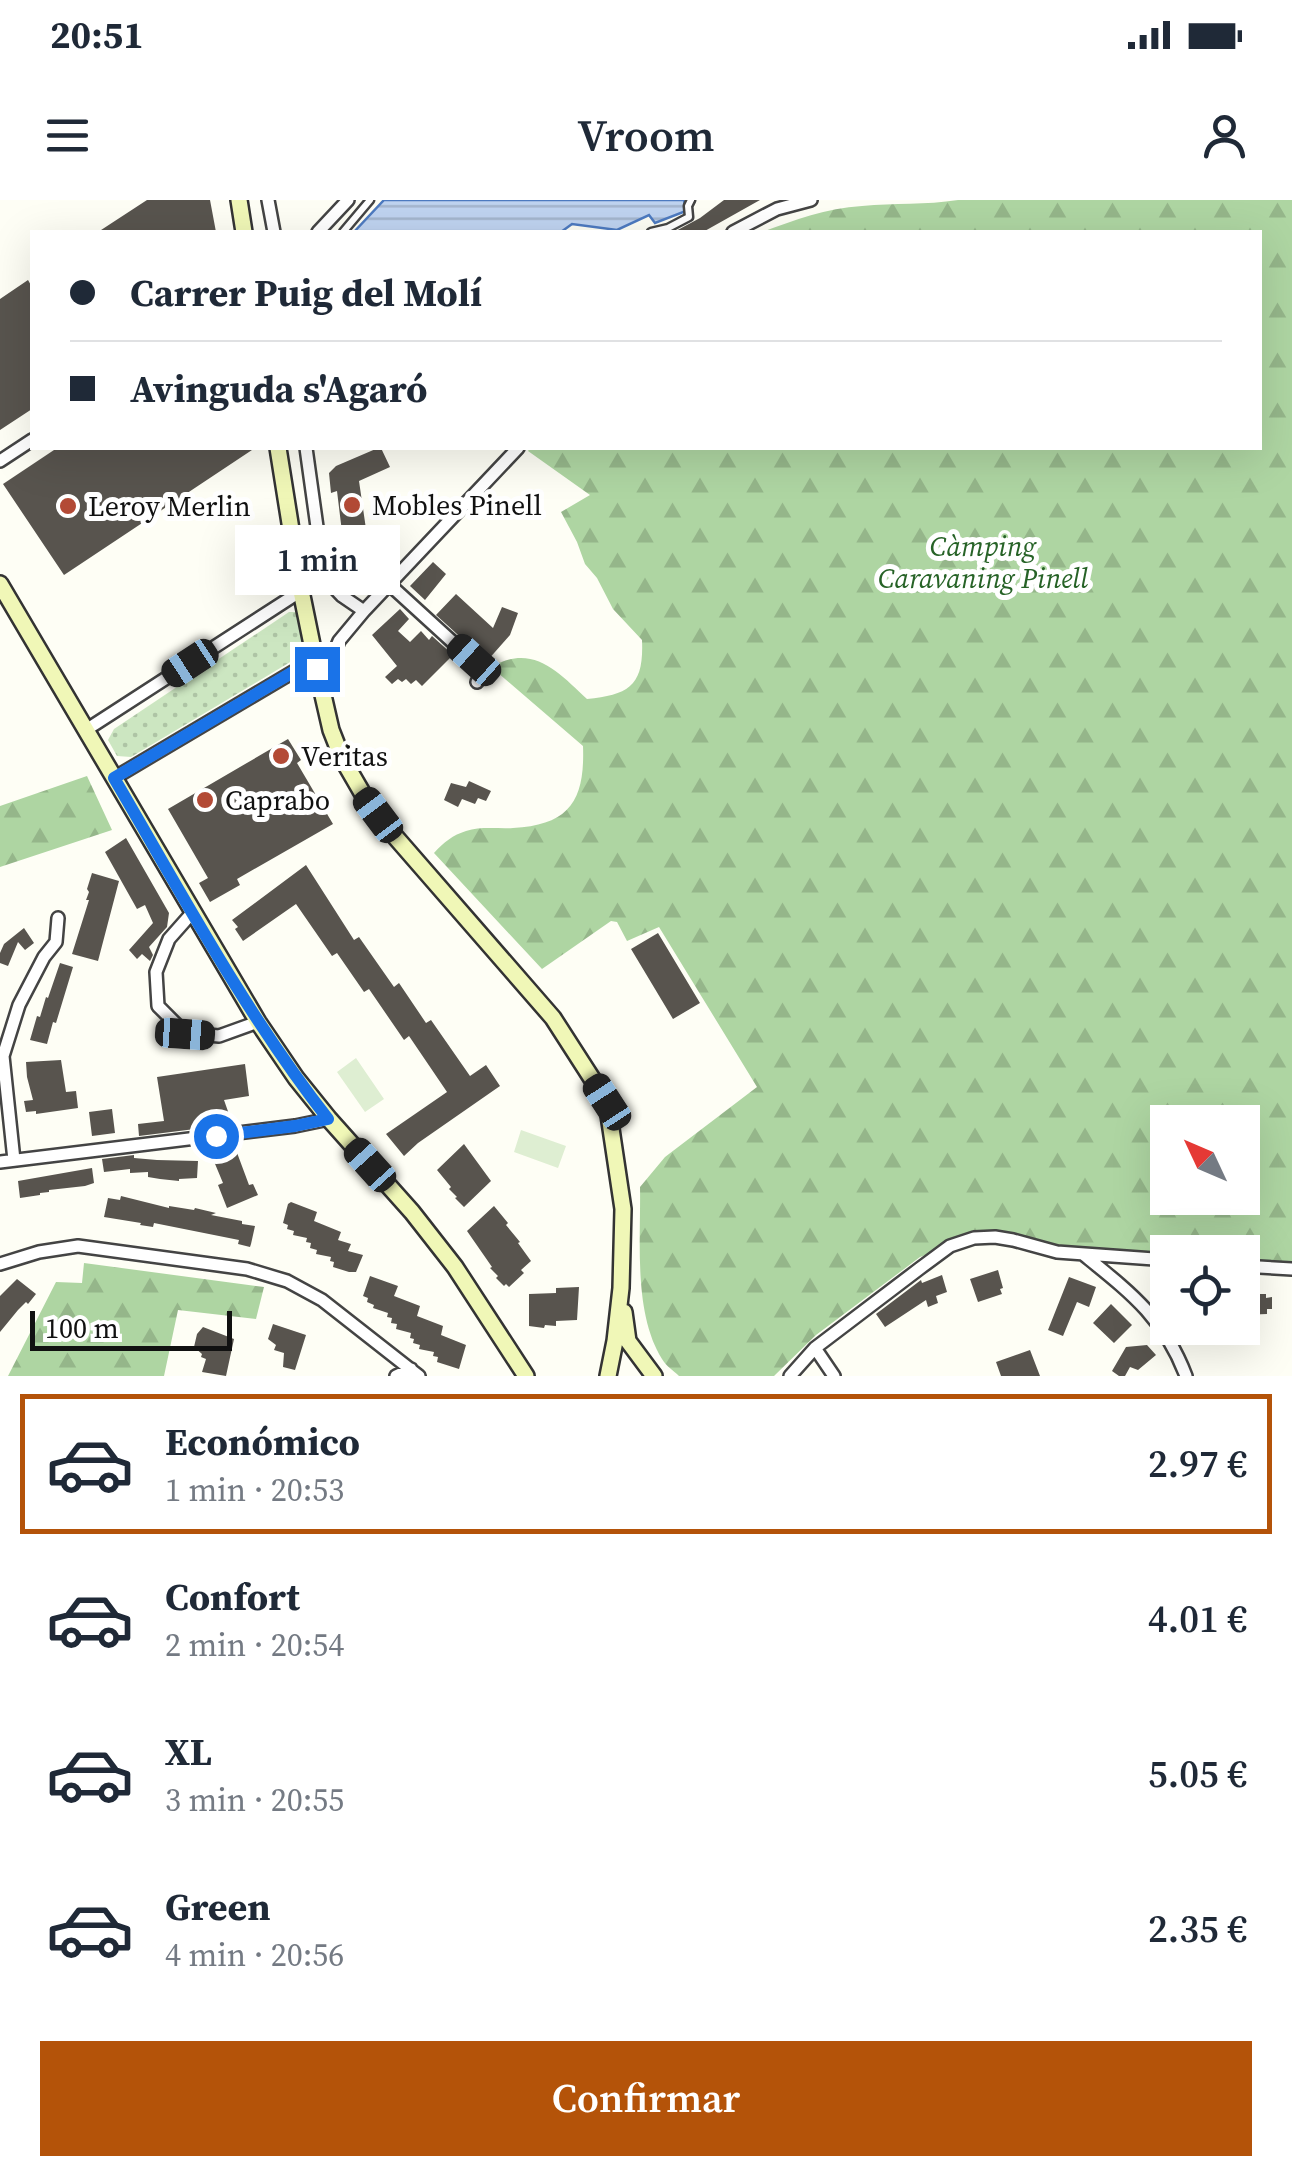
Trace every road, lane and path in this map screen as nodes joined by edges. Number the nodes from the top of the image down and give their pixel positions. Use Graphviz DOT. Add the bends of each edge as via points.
graph roads {
  1 [pos="239,200"];
  2 [pos="268,200"];
  3 [pos="348,200"];
  4 [pos="370,200"];
  5 [pos="691,200"];
  6 [pos="811,200"];
  7 [pos="244,230"];
  8 [pos="274,230"];
  9 [pos="320,230"];
  10 [pos="345,230"];
  11 [pos="660,230"];
  12 [pos="736,230"];
  13 [pos="30,441"];
  14 [pos="278,450"];
  15 [pos="306,450"];
  16 [pos="516,450"];
  17 [pos="0,462"];
  18 [pos="317,539"];
  19 [pos="293,542"];
  20 [pos="0,584"];
  21 [pos="386,587"];
  22 [pos="301,591"];
  23 [pos="364,610"];
  24 [pos="317,669"];
  25 [pos="477,682"];
  26 [pos="323,695"];
  27 [pos="86,730"];
  28 [pos="114,778"];
  29 [pos="192,913"];
  30 [pos="58,918"];
  31 [pos="258,1022"];
  32 [pos="2,1054"];
  33 [pos="328,1119"];
  34 [pos="14,1160"];
  35 [pos="0,1162"];
  36 [pos="1083,1254"];
  37 [pos="1150,1259"];
  38 [pos="0,1264"];
  39 [pos="1260,1267"];
  40 [pos="1292,1269"];
  41 [pos="620,1288"];
  42 [pos="815,1348"];
  43 [pos="415,1373"];
  44 [pos="527,1374"];
  45 [pos="608,1374"];
  46 [pos="396,1376"];
  47 [pos="654,1376"];
  48 [pos="790,1376"];
  49 [pos="834,1376"];
  50 [pos="1186,1376"];
  1 -- 7 [label="main road"];
  2 -- 8 [label="street"];
  3 -- 9 [label="street"];
  4 -- 10 [label="lane"];
  5 -- 11 [label="lane" via="689,216"];
  6 -- 12 [label="street"];
  13 -- 17 [label="street"];
  14 -- 19 [label="main road"];
  15 -- 18 [label="street"];
  16 -- 21 [label="street"];
  18 -- 19 [label="street"];
  18 -- 21 [label="street" via="341,575 357,585"];
  18 -- 23 [label="street" via="324,577"];
  19 -- 22 [label="main road"];
  20 -- 27 [label="main road"];
  21 -- 23 [label="street"];
  21 -- 25 [label="street" via="481,668"];
  22 -- 24 [label="main road"];
  22 -- 27 [label="street"];
  23 -- 26 [label="street" via="339,642"];
  24 -- 26 [label="main road"];
  24 -- 28 [label="street" via="293,672"];
  26 -- 41 [label="main road" via="342,758 364,796 553,1018 607,1102 623,1210"];
  27 -- 28 [label="main road"];
  28 -- 29 [label="main road"];
  29 -- 31 [label="main road"];
  29 -- 31 [label="street" via="169,939 156,972 158,1006 185,1034 220,1036"];
  30 -- 32 [label="street" via="56,942 19,1006"];
  31 -- 33 [label="main road"];
  32 -- 34 [label="street"];
  33 -- 34 [label="street"];
  33 -- 44 [label="main road" via="412,1212"];
  34 -- 35 [label="street"];
  36 -- 37 [label="street"];
  36 -- 42 [label="street" via="995,1237 950,1246"];
  36 -- 50 [label="street" via="1156,1320"];
  38 -- 43 [label="street" via="78,1246 248,1269 322,1300"];
  39 -- 40 [label="street"];
  41 -- 45 [label="main road"];
  41 -- 47 [label="main road" via="628,1340"];
  42 -- 48 [label="street"];
  42 -- 49 [label="street"];
  43 -- 46 [label="street"];
}
